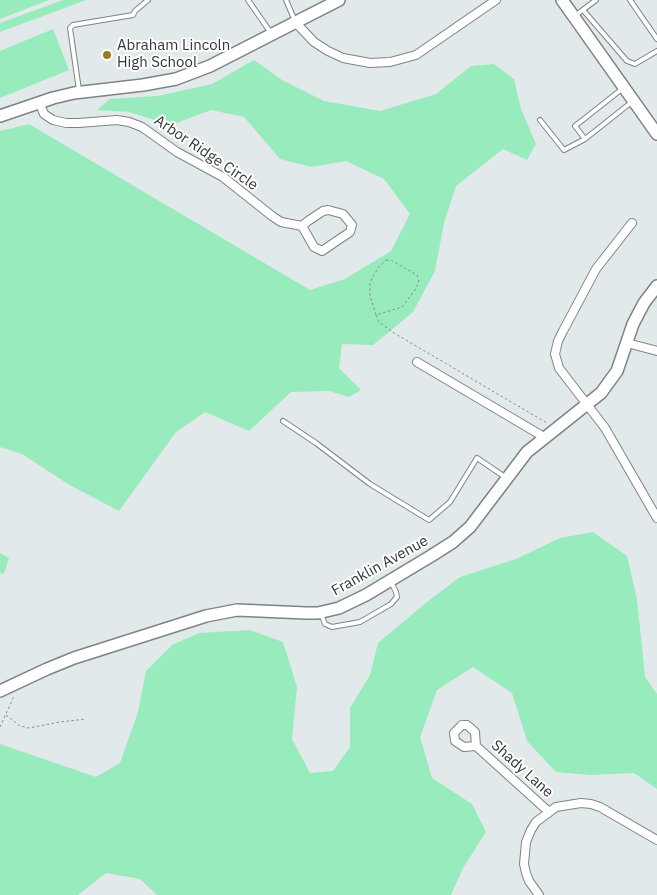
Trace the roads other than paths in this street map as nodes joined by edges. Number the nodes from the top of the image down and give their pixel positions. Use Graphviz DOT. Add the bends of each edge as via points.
graph roads {
  1 [pos="148,0"];
  2 [pos="248,0"];
  3 [pos="286,0"];
  4 [pos="339,0"];
  5 [pos="496,0"];
  6 [pos="562,0"];
  7 [pos="596,0"];
  8 [pos="630,0"];
  9 [pos="486,3"];
  10 [pos="578,14"];
  11 [pos="296,23"];
  12 [pos="272,35"];
  13 [pos="657,39"];
  14 [pos="657,51"];
  15 [pos="624,87"];
  16 [pos="80,92"];
  17 [pos="634,101"];
  18 [pos="40,102"];
  19 [pos="0,116"];
  20 [pos="540,120"];
  21 [pos="657,134"];
  22 [pos="585,139"];
  23 [pos="632,223"];
  24 [pos="302,226"];
  25 [pos="657,286"];
  26 [pos="628,343"];
  27 [pos="657,351"];
  28 [pos="417,362"];
  29 [pos="588,405"];
  30 [pos="282,422"];
  31 [pos="544,437"];
  32 [pos="507,478"];
  33 [pos="657,518"];
  34 [pos="390,580"];
  35 [pos="320,612"];
  36 [pos="0,691"];
  37 [pos="476,746"];
  38 [pos="549,812"];
  39 [pos="657,840"];
  40 [pos="539,895"];
  1 -- 16 [label="lane" via="133,15 70,28"];
  2 -- 12 [label="lane"];
  3 -- 11 [label="lane"];
  4 -- 11 [label="street"];
  5 -- 9 [label="street"];
  6 -- 10 [label="street"];
  7 -- 10 [label="lane"];
  8 -- 13 [label="lane"];
  9 -- 11 [label="street" via="416,56 390,62 370,63 343,58 314,42"];
  10 -- 14 [label="lane" via="627,61 636,64"];
  10 -- 15 [label="street"];
  11 -- 12 [label="street"];
  12 -- 16 [label="street" via="176,79"];
  15 -- 17 [label="street"];
  15 -- 22 [label="lane" via="575,126"];
  16 -- 18 [label="street"];
  17 -- 21 [label="street"];
  17 -- 22 [label="lane"];
  18 -- 19 [label="street"];
  18 -- 24 [label="street, Arbor Ridge Circle" via="44,114 53,120 79,123 117,120 142,127 177,152 223,177 281,222"];
  20 -- 22 [label="lane" via="564,150"];
  23 -- 29 [label="street" via="596,269 558,341 555,354 559,368"];
  24 -- 24 [label="street" via="323,211 331,210 343,214 352,226 350,232 322,251 314,247"];
  25 -- 26 [label="street, Franklin Avenue" via="633,324"];
  26 -- 27 [label="street"];
  26 -- 29 [label="street, Franklin Avenue" via="614,377"];
  28 -- 31 [label="street"];
  29 -- 31 [label="street, Franklin Avenue"];
  29 -- 33 [label="street" via="605,428"];
  30 -- 32 [label="lane" via="370,484 429,520 450,502 477,458"];
  31 -- 32 [label="street, Franklin Avenue" via="527,452"];
  32 -- 34 [label="street, Franklin Avenue" via="465,533"];
  34 -- 35 [label="street, Franklin Avenue" via="350,604"];
  34 -- 35 [label="lane" via="397,597 360,622 332,627 325,624"];
  35 -- 36 [label="street, Franklin Avenue" via="222,612 74,658"];
  37 -- 38 [label="street, Shady Lane"];
  38 -- 39 [label="street" via="564,804 591,804"];
  38 -- 40 [label="street" via="531,830 524,852 526,873"];
}
